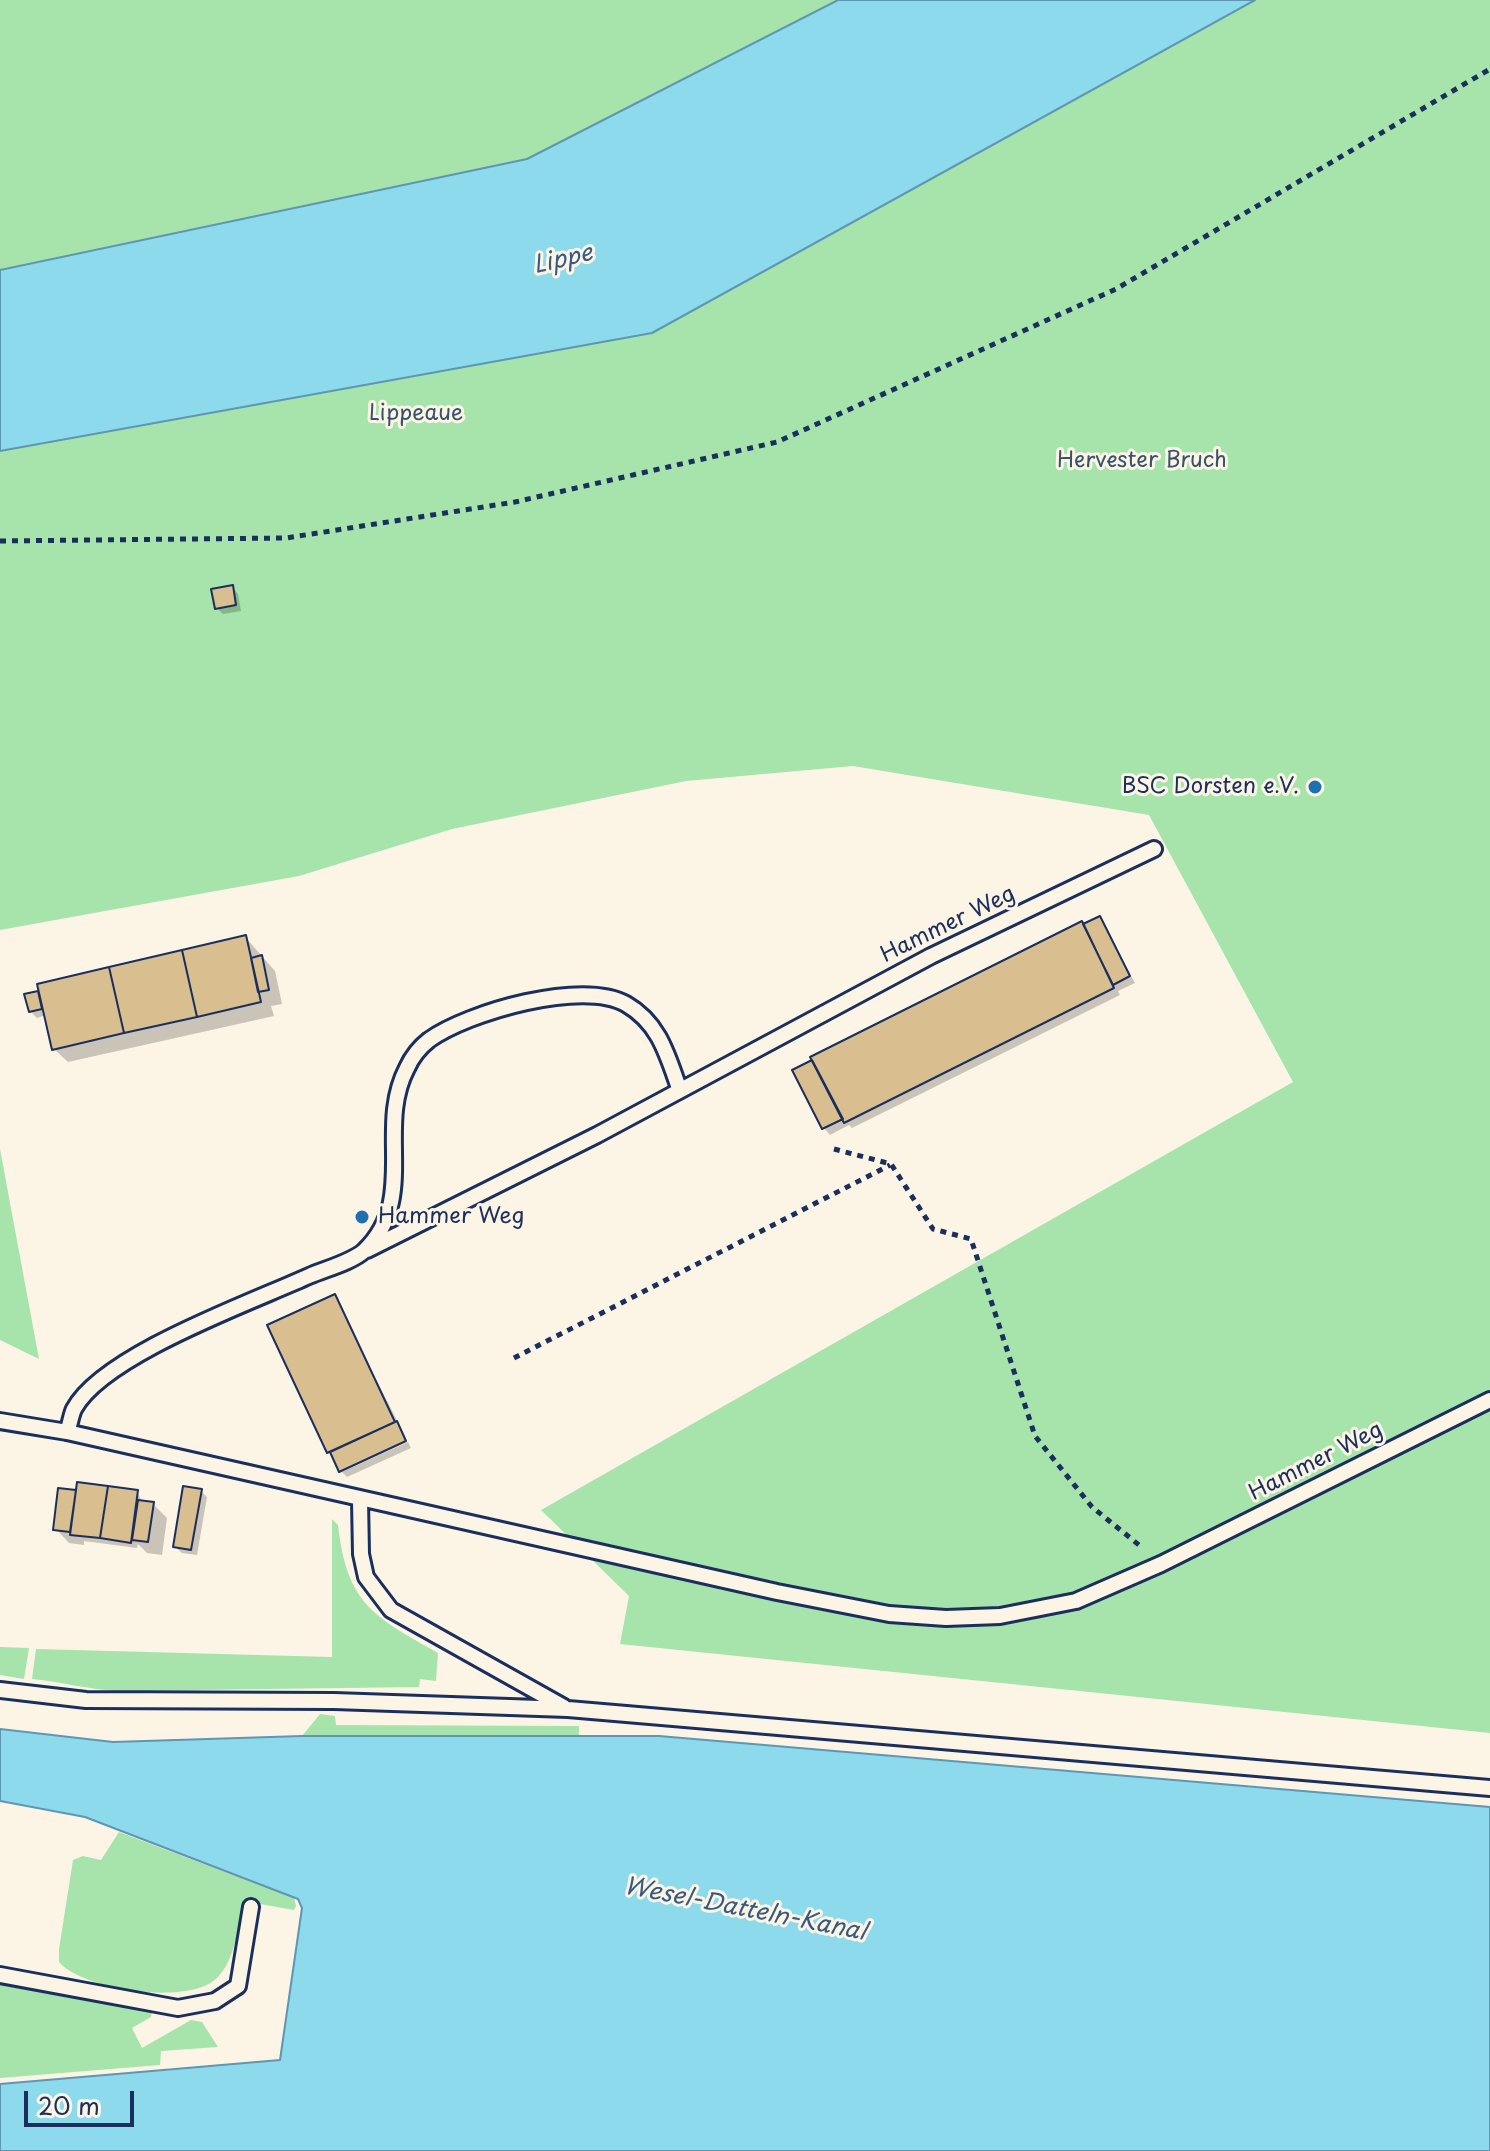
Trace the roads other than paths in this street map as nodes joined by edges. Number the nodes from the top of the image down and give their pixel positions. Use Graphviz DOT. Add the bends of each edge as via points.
graph roads {
  1 [pos="1154,849"];
  2 [pos="679,1088"];
  3 [pos="363,1252"];
  4 [pos="1490,1400"];
  5 [pos="0,1421"];
  6 [pos="67,1432"];
  7 [pos="360,1500"];
  8 [pos="0,1690"];
  9 [pos="568,1709"];
  10 [pos="1490,1788"];
  11 [pos="251,1907"];
  12 [pos="0,1975"];
  1 -- 2 [label="lane, Hammer Weg" via="931,956"];
  2 -- 3 [label="lane, Hammer Weg"];
  2 -- 3 [label="lane" via="660,1034 623,1002 606,997 508,1007 443,1031 415,1054 399,1086 393,1208"];
  3 -- 6 [label="lane, Hammer Weg" via="122,1365 74,1409"];
  4 -- 7 [label="lane, Hammer Weg" via="1076,1601 972,1618 917,1617 762,1589"];
  5 -- 6 [label="lane, Hammer Weg"];
  6 -- 7 [label="lane, Hammer Weg"];
  7 -- 9 [label="lane" via="366,1577 391,1610"];
  8 -- 9 [label="lane" via="86,1700"];
  9 -- 10 [label="lane"];
  11 -- 12 [label="lane" via="238,1986 215,2001 178,2008"];
}
